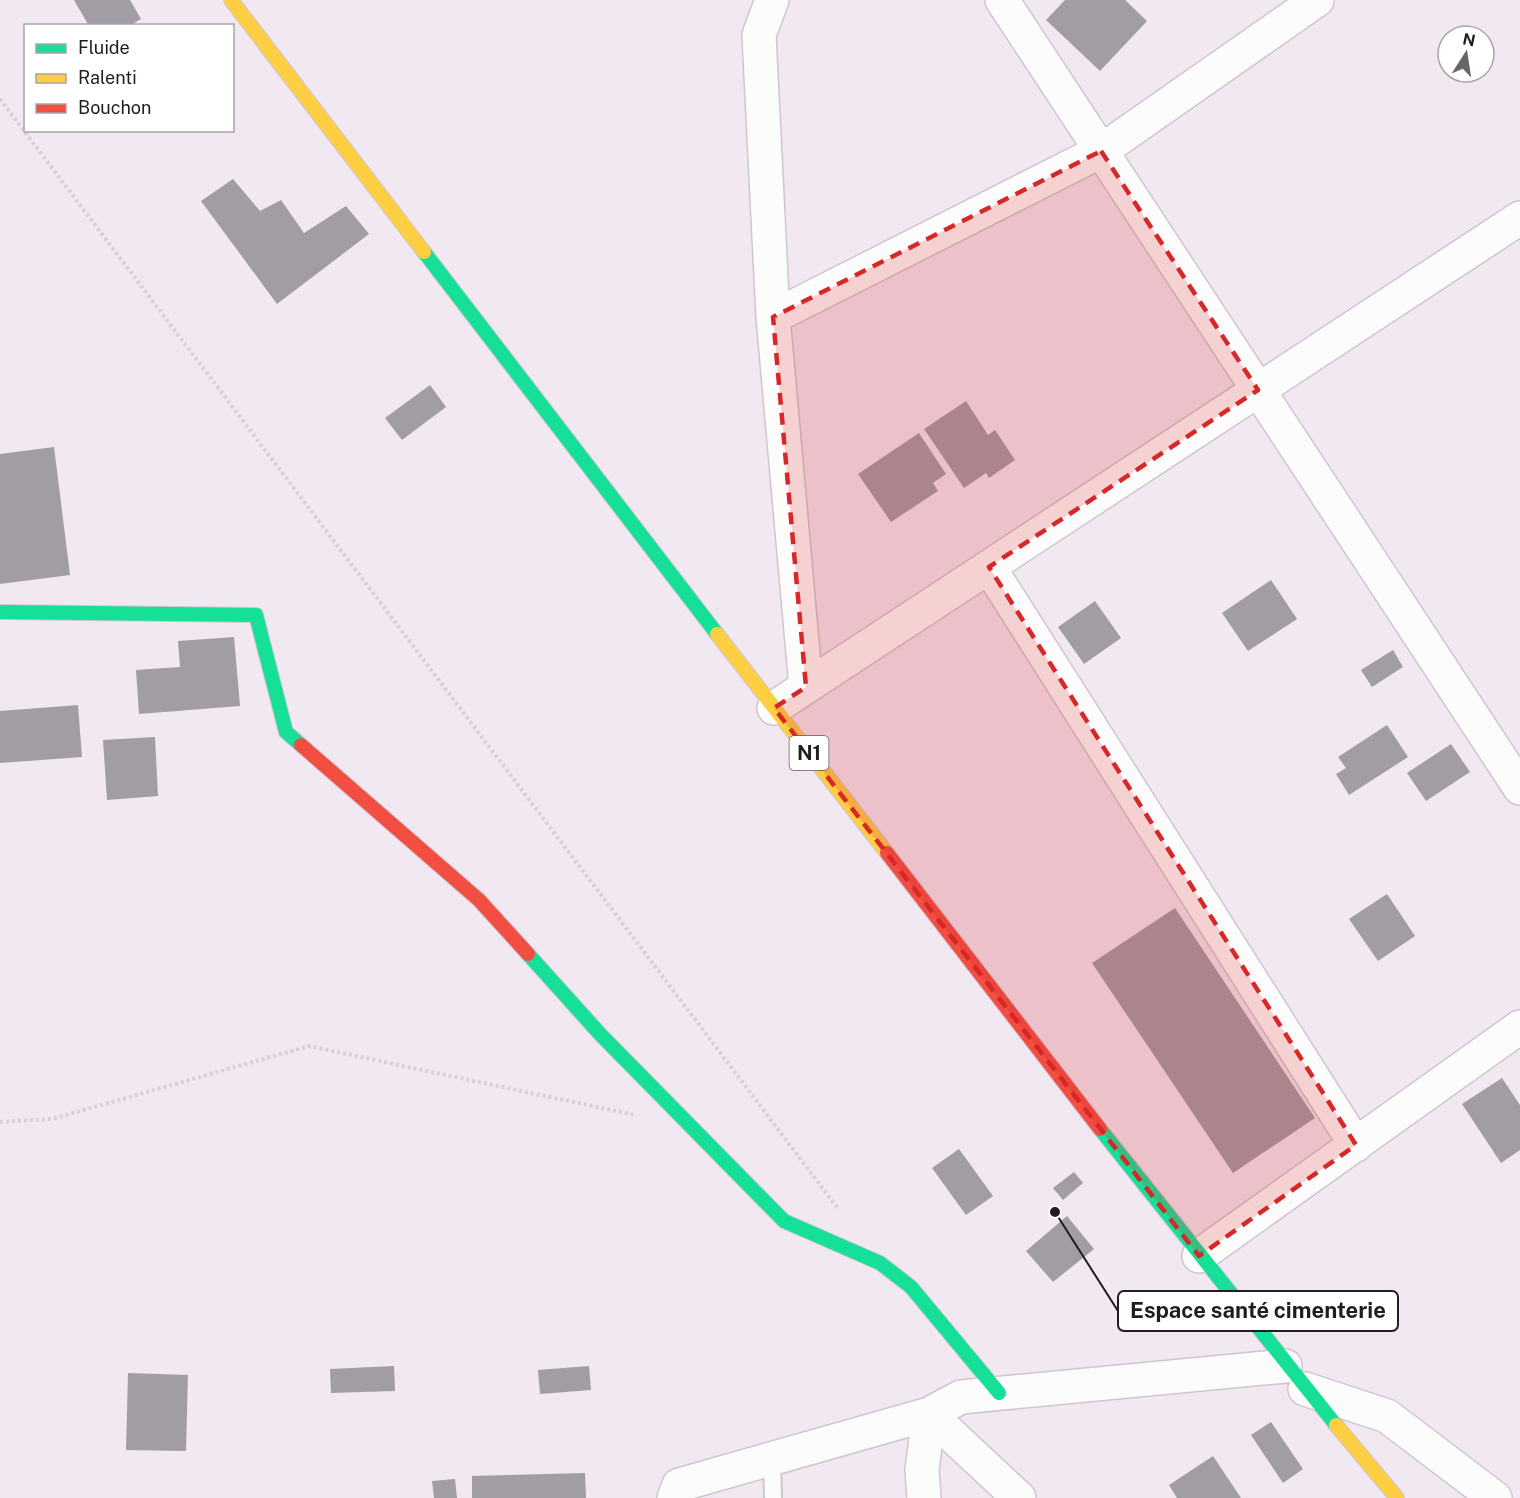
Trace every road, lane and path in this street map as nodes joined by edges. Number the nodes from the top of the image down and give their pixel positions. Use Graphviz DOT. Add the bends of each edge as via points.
graph roads {
  1 [pos="231,0"];
  2 [pos="772,0"];
  3 [pos="1002,0"];
  4 [pos="1317,0"];
  5 [pos="0,99"];
  6 [pos="24,131"];
  7 [pos="25,132"];
  8 [pos="1101,151"];
  9 [pos="1520,218"];
  10 [pos="773,317"];
  11 [pos="1258,390"];
  12 [pos="989,567"];
  13 [pos="0,612"];
  14 [pos="807,687"];
  15 [pos="774,708"];
  16 [pos="1520,788"];
  17 [pos="1520,1027"];
  18 [pos="645,1117"];
  19 [pos="0,1122"];
  20 [pos="1356,1145"];
  21 [pos="844,1215"];
  22 [pos="1199,1256"];
  23 [pos="1295,1377"];
  24 [pos="999,1393"];
  25 [pos="929,1414"];
  26 [pos="772,1459"];
  27 [pos="674,1498"];
  28 [pos="774,1498"];
  29 [pos="924,1498"];
  30 [pos="1019,1498"];
  31 [pos="1397,1498"];
  32 [pos="1495,1498"];
  1 -- 15 [label="main road, N1"];
  2 -- 10 [label="street" via="759,35"];
  3 -- 8 [label="street"];
  4 -- 8 [label="street"];
  5 -- 6 [label="path"];
  7 -- 21 [label="path"];
  8 -- 10 [label="street"];
  8 -- 11 [label="street"];
  9 -- 11 [label="street"];
  10 -- 14 [label="street"];
  11 -- 12 [label="street"];
  11 -- 16 [label="street"];
  12 -- 14 [label="street"];
  12 -- 20 [label="street"];
  13 -- 24 [label="main road" via="256,615 286,732 479,900 600,1034 784,1221 880,1263 911,1287"];
  14 -- 15 [label="street"];
  15 -- 22 [label="main road, N1"];
  17 -- 20 [label="street"];
  18 -- 19 [label="path" via="309,1046 52,1119"];
  20 -- 22 [label="street"];
  22 -- 23 [label="main road, N1"];
  23 -- 24 [label="street"];
  23 -- 31 [label="main road, N1"];
  23 -- 32 [label="street" via="1387,1416"];
  24 -- 25 [label="street" via="961,1396"];
  25 -- 26 [label="street"];
  25 -- 29 [label="street" via="922,1470"];
  25 -- 30 [label="street"];
  26 -- 27 [label="street" via="679,1485"];
  26 -- 28 [label="lane"];
}
